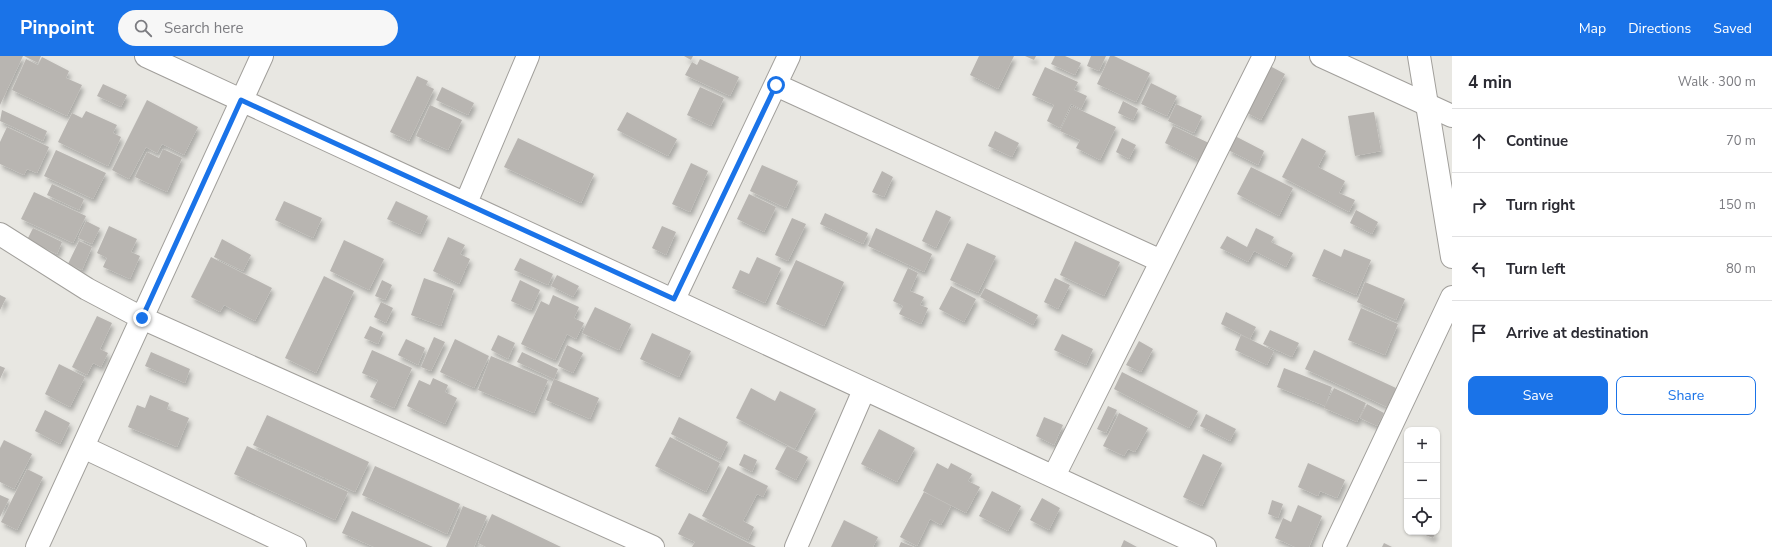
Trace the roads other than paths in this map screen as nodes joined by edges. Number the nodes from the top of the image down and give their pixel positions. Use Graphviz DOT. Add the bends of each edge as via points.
graph roads {
  1 [pos="146,56"];
  2 [pos="262,56"];
  3 [pos="528,56"];
  4 [pos="789,56"];
  5 [pos="1264,56"];
  6 [pos="1321,56"];
  7 [pos="1419,56"];
  8 [pos="776,85"];
  9 [pos="241,100"];
  10 [pos="1426,104"];
  11 [pos="1452,116"];
  12 [pos="466,203"];
  13 [pos="0,234"];
  14 [pos="1452,257"];
  15 [pos="1161,261"];
  16 [pos="1452,298"];
  17 [pos="674,299"];
  18 [pos="142,318"];
  19 [pos="864,390"];
  20 [pos="83,447"];
  21 [pos="1054,476"];
  22 [pos="37,547"];
  23 [pos="295,547"];
  24 [pos="653,547"];
  25 [pos="796,547"];
  26 [pos="1205,547"];
  27 [pos="1334,547"];
  1 -- 9 [label="street"];
  2 -- 9 [label="street"];
  3 -- 12 [label="street"];
  4 -- 8 [label="street"];
  5 -- 15 [label="street"];
  6 -- 10 [label="street"];
  7 -- 10 [label="street"];
  8 -- 15 [label="street"];
  8 -- 17 [label="street"];
  9 -- 12 [label="street"];
  9 -- 18 [label="street"];
  10 -- 11 [label="street"];
  10 -- 14 [label="street"];
  12 -- 17 [label="street"];
  13 -- 18 [label="street" via="87,289"];
  15 -- 21 [label="street"];
  16 -- 27 [label="street"];
  17 -- 19 [label="street"];
  18 -- 20 [label="street"];
  18 -- 24 [label="street"];
  19 -- 21 [label="street"];
  19 -- 25 [label="street"];
  20 -- 22 [label="street"];
  20 -- 23 [label="street"];
  21 -- 26 [label="street"];
}
